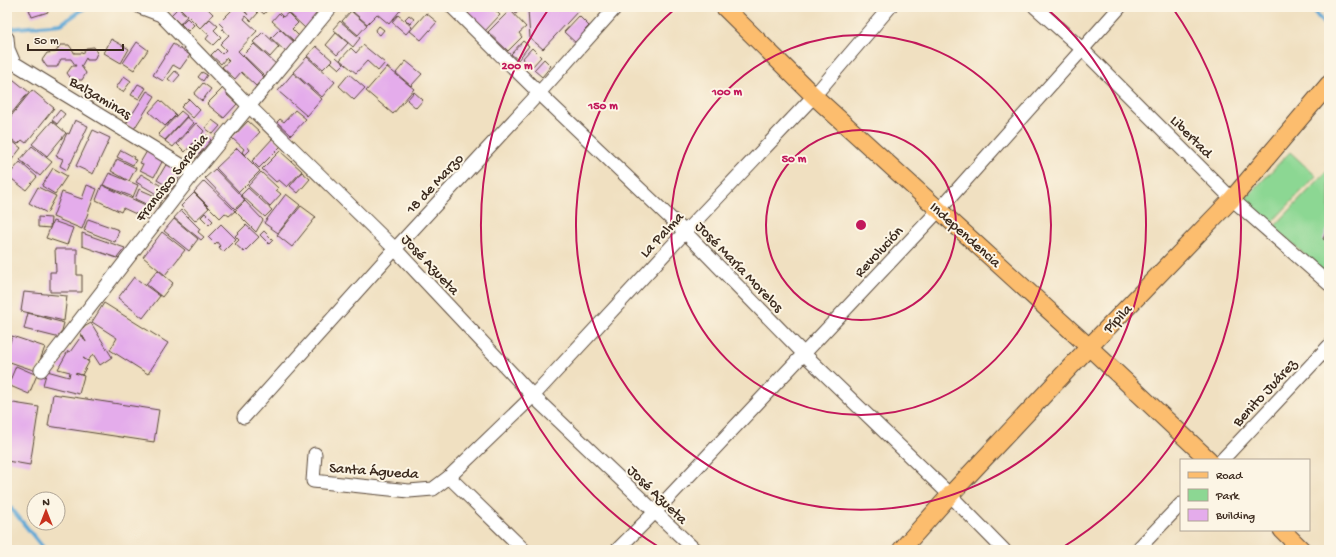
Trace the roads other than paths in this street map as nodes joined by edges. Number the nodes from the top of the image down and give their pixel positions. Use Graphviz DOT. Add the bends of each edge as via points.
graph roads {
  1 [pos="140,7"];
  2 [pos="331,7"];
  3 [pos="452,7"];
  4 [pos="616,7"];
  5 [pos="724,7"];
  6 [pos="890,7"];
  7 [pos="1035,7"];
  8 [pos="1120,7"];
  9 [pos="161,11"];
  10 [pos="8,44"];
  11 [pos="1082,50"];
  12 [pos="1329,84"];
  13 [pos="539,93"];
  14 [pos="814,96"];
  15 [pos="250,106"];
  16 [pos="194,173"];
  17 [pos="1232,199"];
  18 [pos="939,210"];
  19 [pos="685,232"];
  20 [pos="395,249"];
  21 [pos="1329,284"];
  22 [pos="1329,346"];
  23 [pos="1089,348"];
  24 [pos="803,353"];
  25 [pos="41,370"];
  26 [pos="533,396"];
  27 [pos="244,417"];
  28 [pos="315,454"];
  29 [pos="1208,459"];
  30 [pos="1223,459"];
  31 [pos="449,477"];
  32 [pos="950,495"];
  33 [pos="1180,505"];
  34 [pos="654,513"];
  35 [pos="1283,531"];
  36 [pos="524,550"];
  37 [pos="617,550"];
  38 [pos="694,550"];
  39 [pos="901,550"];
  40 [pos="1004,550"];
  41 [pos="1138,550"];
  42 [pos="1302,550"];
  1 -- 9 [label="street, José Azueta"];
  2 -- 15 [label="street, Francisco Sarabia"];
  3 -- 13 [label="street, José María Morelos"];
  4 -- 13 [label="street, 18 de Marzo"];
  5 -- 14 [label="main road, Independencia"];
  6 -- 14 [label="street, La Palma"];
  7 -- 11 [label="street, Libertad"];
  8 -- 11 [label="street, Revolución"];
  9 -- 15 [label="street, José Azueta"];
  10 -- 16 [label="street, Balzaminas" via="14,63"];
  11 -- 17 [label="street, Libertad"];
  11 -- 18 [label="street, Revolución"];
  12 -- 17 [label="main road, Pípila"];
  13 -- 19 [label="street, José María Morelos"];
  13 -- 20 [label="street, 18 de Marzo"];
  14 -- 18 [label="main road, Independencia"];
  14 -- 19 [label="street, La Palma"];
  15 -- 16 [label="street, Francisco Sarabia"];
  15 -- 20 [label="street, José Azueta"];
  16 -- 25 [label="street, Francisco Sarabia"];
  17 -- 21 [label="street, Libertad"];
  17 -- 23 [label="main road, Pípila"];
  18 -- 23 [label="main road, Independencia"];
  18 -- 24 [label="street, Revolución"];
  19 -- 24 [label="street, José María Morelos"];
  19 -- 26 [label="street, La Palma"];
  20 -- 26 [label="street, José Azueta"];
  20 -- 27 [label="street, 18 de Marzo"];
  22 -- 30 [label="street, Benito Juárez"];
  23 -- 29 [label="main road, Independencia"];
  23 -- 32 [label="main road, Pípila"];
  24 -- 32 [label="street, José María Morelos"];
  24 -- 34 [label="street, Revolución"];
  26 -- 31 [label="street, La Palma"];
  26 -- 34 [label="street, José Azueta"];
  28 -- 31 [label="street, Santa Águeda" via="313,481 409,491 433,489"];
  31 -- 36 [label="street"];
  32 -- 39 [label="main road, Pípila"];
  32 -- 40 [label="street, José María Morelos"];
  33 -- 41 [label="street"];
  34 -- 37 [label="street, Revolución"];
  34 -- 38 [label="street, José Azueta"];
  35 -- 42 [label="main road"];
}
